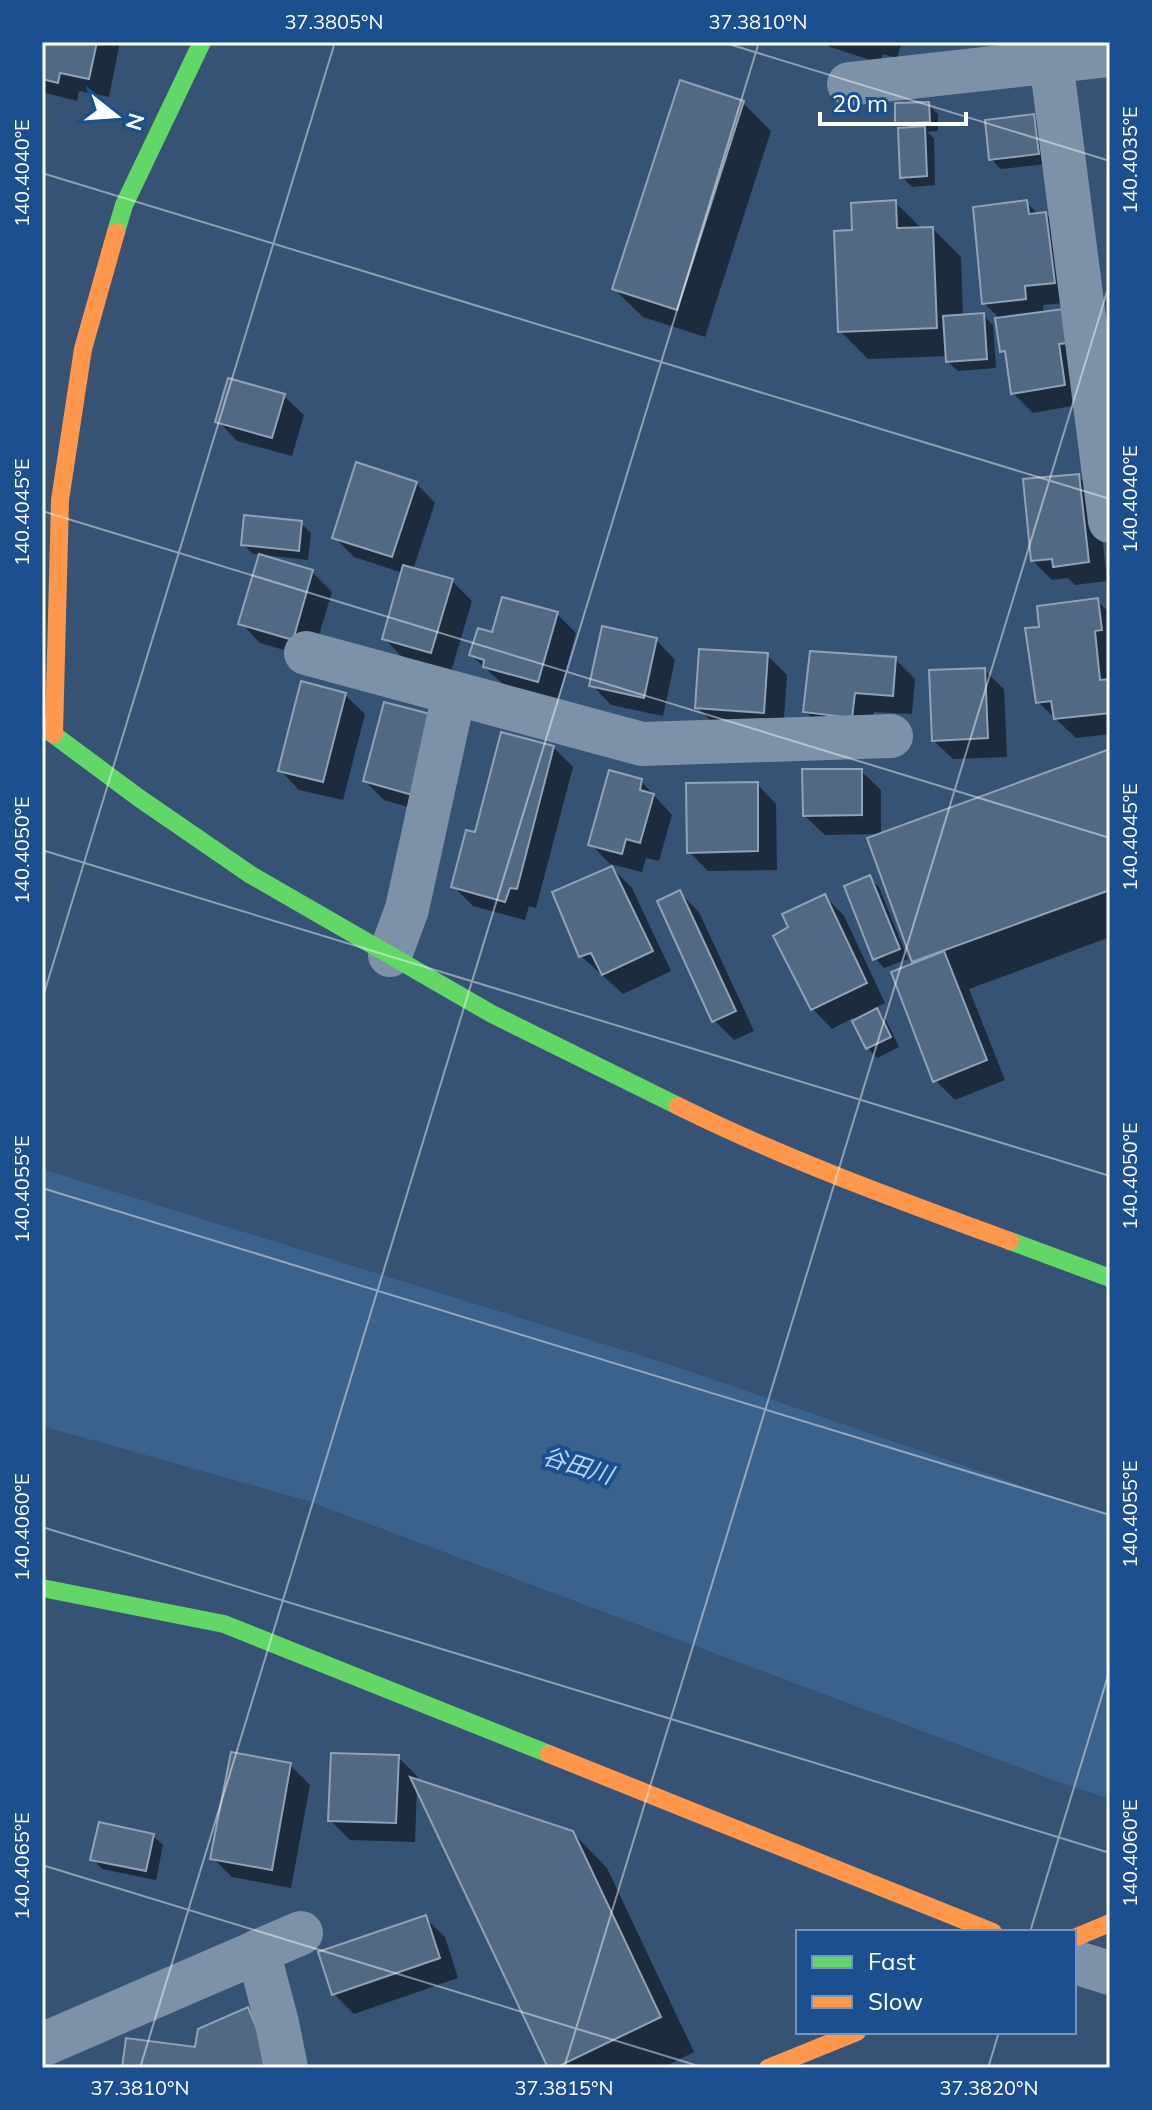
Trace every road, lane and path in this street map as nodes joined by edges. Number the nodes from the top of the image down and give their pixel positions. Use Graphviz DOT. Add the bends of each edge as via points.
graph roads {
  1 [pos="202,42"];
  2 [pos="1110,55"];
  3 [pos="914,60"];
  4 [pos="1051,61"];
  5 [pos="849,84"];
  6 [pos="1110,521"];
  7 [pos="306,653"];
  8 [pos="454,694"];
  9 [pos="48,730"];
  10 [pos="891,736"];
  11 [pos="390,955"];
  12 [pos="1110,1278"];
  13 [pos="42,1588"];
  14 [pos="1110,1923"];
  15 [pos="988,1930"];
  16 [pos="301,1933"];
  17 [pos="1076,1937"];
  18 [pos="258,1951"];
  19 [pos="1076,1963"];
  20 [pos="1110,1973"];
  21 [pos="852,2034"];
  22 [pos="42,2045"];
  23 [pos="286,2068"];
  24 [pos="768,2068"];
  1 -- 9 [label="street" via="124,205 83,349 60,500"];
  2 -- 4 [label="street"];
  3 -- 4 [label="street"];
  3 -- 5 [label="street"];
  4 -- 6 [label="street"];
  7 -- 8 [label="street"];
  8 -- 10 [label="street" via="642,744"];
  8 -- 11 [label="street" via="407,909"];
  9 -- 11 [label="street" via="251,875"];
  11 -- 12 [label="street" via="492,1014 726,1130 867,1189"];
  13 -- 15 [label="street" via="224,1624"];
  14 -- 17 [label="street"];
  16 -- 18 [label="street"];
  18 -- 22 [label="street"];
  18 -- 23 [label="street"];
  19 -- 20 [label="street"];
  21 -- 24 [label="street"];
}
